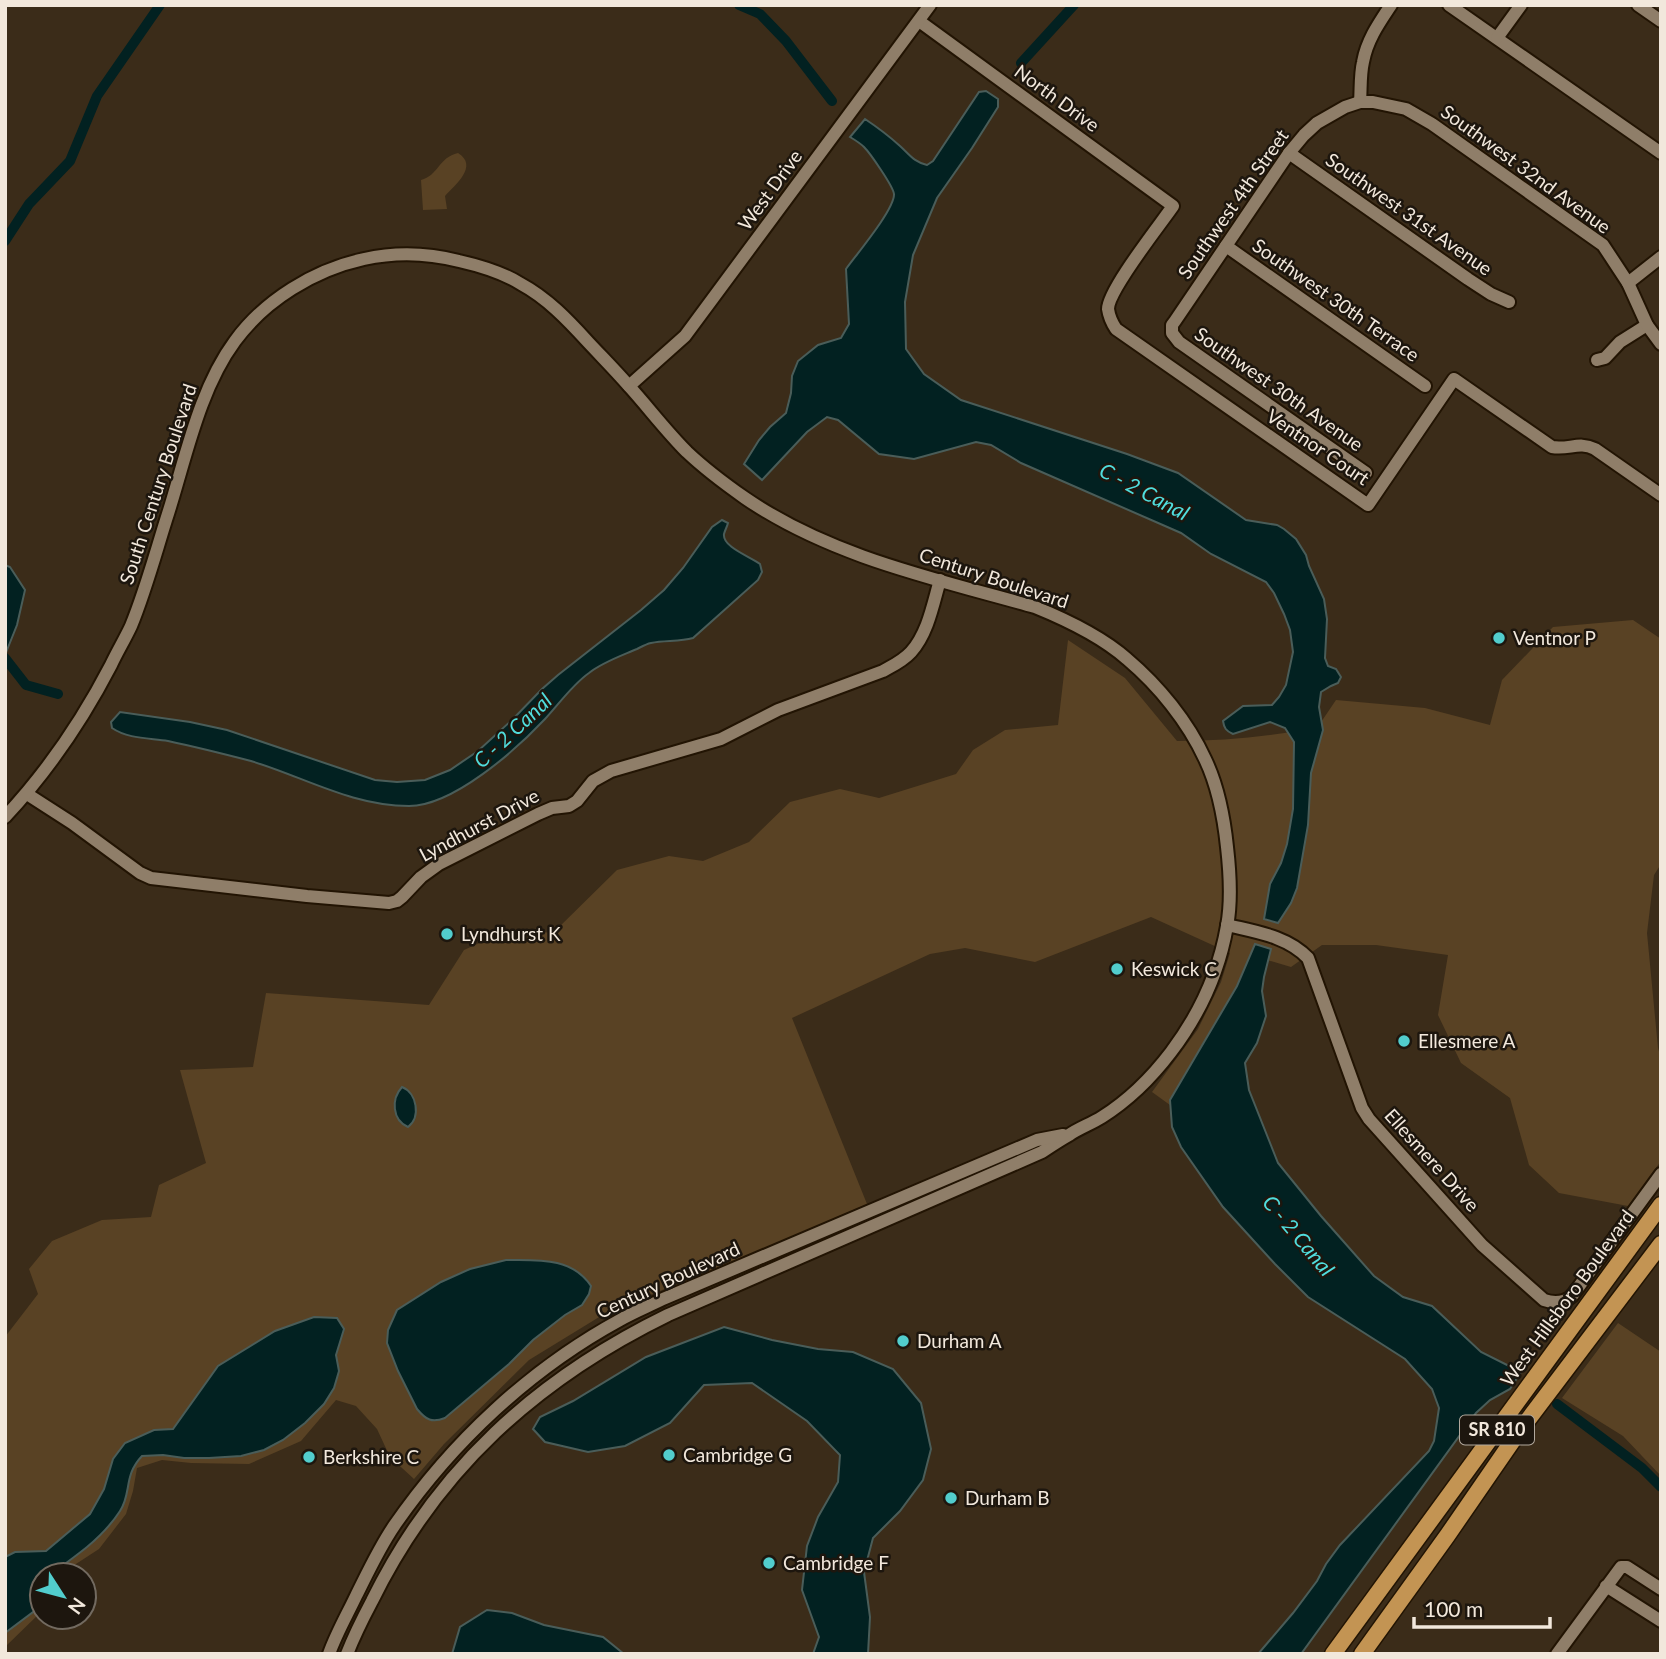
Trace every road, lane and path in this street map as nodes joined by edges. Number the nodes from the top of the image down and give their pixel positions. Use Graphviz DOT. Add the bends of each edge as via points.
graph roads {
  1 [pos="930,5"];
  2 [pos="1391,5"];
  3 [pos="1449,5"];
  4 [pos="1521,5"];
  5 [pos="1638,5"];
  6 [pos="919,21"];
  7 [pos="1661,21"];
  8 [pos="1497,38"];
  9 [pos="1360,102"];
  10 [pos="1289,153"];
  11 [pos="1661,153"];
  12 [pos="1226,246"];
  13 [pos="1661,257"];
  14 [pos="1628,282"];
  15 [pos="538,295"];
  16 [pos="1508,302"];
  17 [pos="1647,325"];
  18 [pos="1120,333"];
  19 [pos="1172,333"];
  20 [pos="1661,344"];
  21 [pos="1597,360"];
  22 [pos="629,386"];
  23 [pos="1425,386"];
  24 [pos="1366,473"];
  25 [pos="1661,495"];
  26 [pos="940,580"];
  27 [pos="27,794"];
  28 [pos="5,817"];
  29 [pos="1227,925"];
  30 [pos="1071,1133"];
  31 [pos="1661,1174"];
  32 [pos="1661,1206"];
  33 [pos="1661,1244"];
  34 [pos="1465,1475"];
  35 [pos="1447,1536"];
  36 [pos="1606,1586"];
  37 [pos="1661,1589"];
  38 [pos="1661,1621"];
  39 [pos="329,1654"];
  40 [pos="347,1654"];
  41 [pos="1334,1654"];
  42 [pos="1362,1654"];
  43 [pos="1557,1654"];
  1 -- 6 [label="street, West Drive"];
  2 -- 9 [label="street" via="1368,45"];
  3 -- 8 [label="street"];
  4 -- 8 [label="street"];
  5 -- 7 [label="street"];
  6 -- 18 [label="street, North Drive" via="1173,206 1114,291 1108,310"];
  6 -- 22 [label="street, West Drive" via="685,337"];
  8 -- 11 [label="street"];
  9 -- 10 [label="street, Southwest 4th Street" via="1317,123"];
  9 -- 14 [label="street, Southwest 32nd Avenue" via="1406,108 1432,124 1604,245"];
  10 -- 12 [label="street, Southwest 4th Street"];
  10 -- 16 [label="street, Southwest 31st Avenue"];
  12 -- 19 [label="street, Southwest 4th Street" via="1172,325"];
  12 -- 23 [label="street, Southwest 30th Terrace"];
  13 -- 14 [label="street"];
  14 -- 17 [label="street, Southwest 32nd Avenue"];
  15 -- 22 [label="street, Century Boulevard"];
  15 -- 27 [label="street, South Century Boulevard" via="478,265 402,254 333,268 262,312 235,341 216,373 131,626 68,740"];
  17 -- 20 [label="street, Southwest 32nd Avenue"];
  17 -- 21 [label="street"];
  18 -- 25 [label="street, Ventnor Court" via="1368,505 1454,379 1552,447 1586,444"];
  19 -- 24 [label="street, Southwest 30th Avenue"];
  22 -- 26 [label="street, Century Boulevard" via="696,461 775,518 840,548"];
  26 -- 27 [label="street, Lyndhurst Drive" via="920,639 898,663 778,710 721,739 611,771 593,781 569,806 538,814 439,864 389,903 151,878"];
  26 -- 29 [label="street, Century Boulevard" via="1062,618 1125,657 1157,687 1206,761 1225,822 1230,878"];
  27 -- 28 [label="street, South Century Boulevard"];
  29 -- 30 [label="street, Century Boulevard" via="1206,995 1172,1051 1125,1100"];
  29 -- 31 [label="street, Ellesmere Drive" via="1284,940 1308,958 1369,1119 1482,1245 1544,1300 1559,1302 1572,1296"];
  30 -- 39 [label="street, Century Boulevard" via="1037,1140 663,1299 563,1356 486,1419 430,1478 371,1565"];
  30 -- 40 [label="street, Century Boulevard" via="1042,1152 668,1315 572,1369 497,1430 427,1509 386,1573"];
  32 -- 34 [label="main road, West Hillsboro Boulevard / SR 810"];
  33 -- 35 [label="main road, West Hillsboro Boulevard / SR 810" via="1518,1433"];
  34 -- 35 [label="main road" via="1466,1488 1448,1514"];
  34 -- 41 [label="main road, West Hillsboro Boulevard / SR 810"];
  35 -- 42 [label="main road, West Hillsboro Boulevard / SR 810"];
  36 -- 37 [label="street" via="1621,1567 1628,1567"];
  36 -- 38 [label="street"];
  36 -- 43 [label="street"];
}
